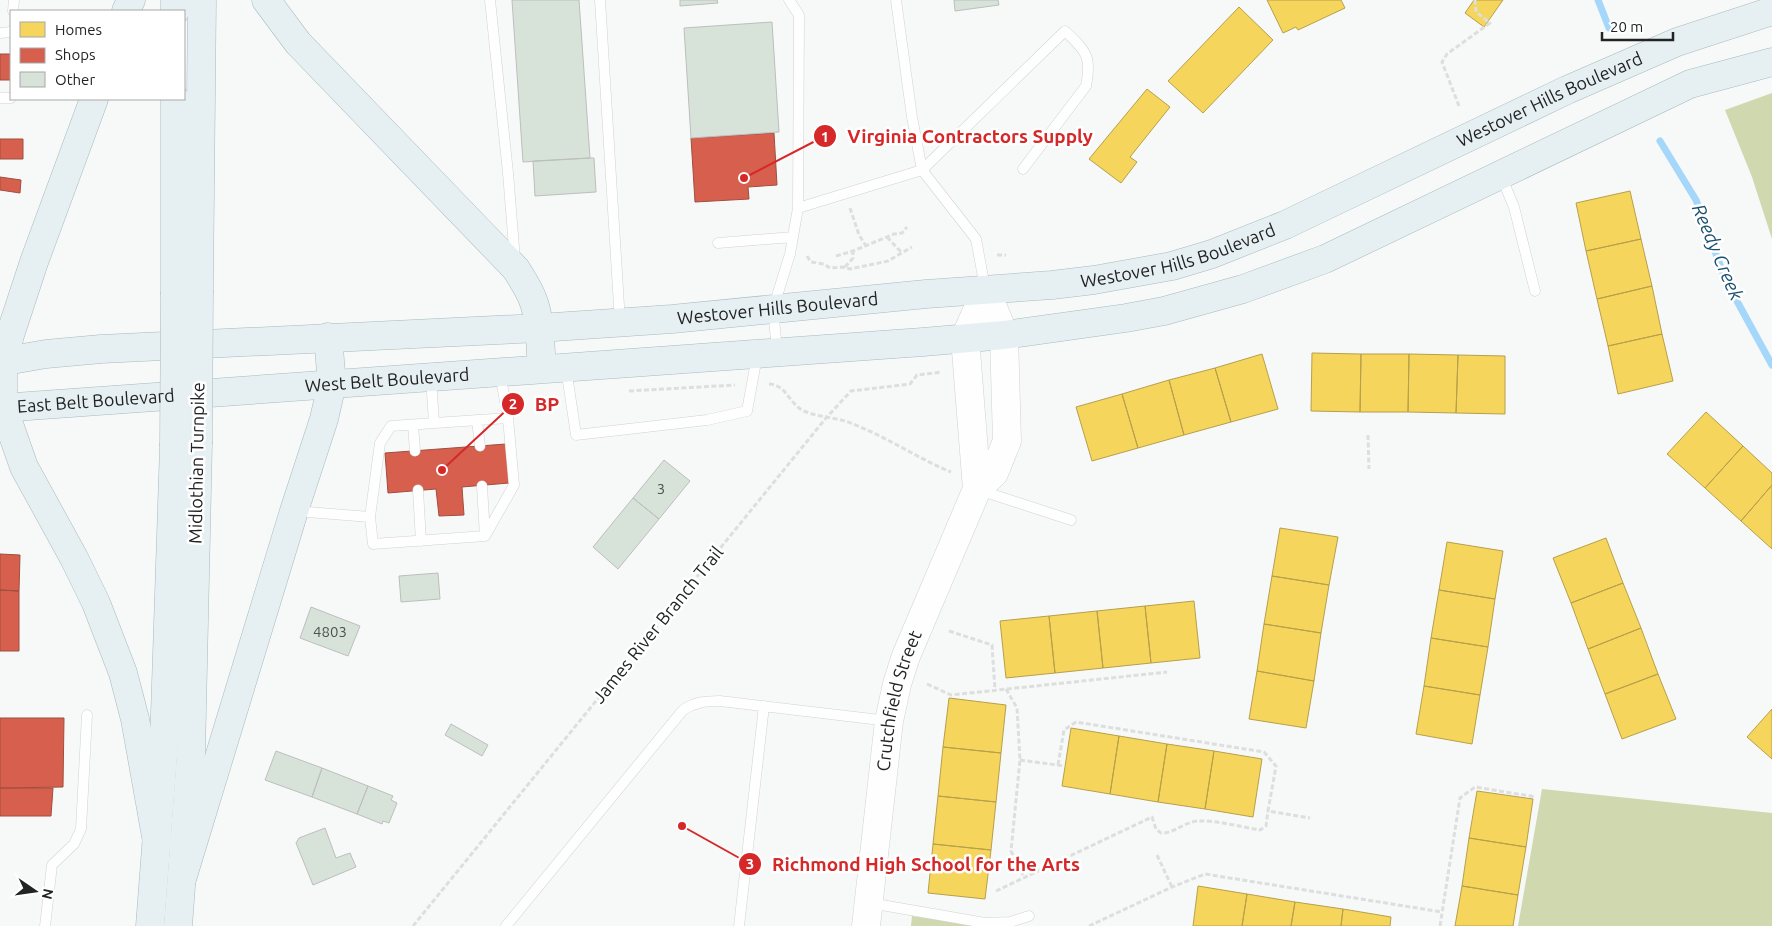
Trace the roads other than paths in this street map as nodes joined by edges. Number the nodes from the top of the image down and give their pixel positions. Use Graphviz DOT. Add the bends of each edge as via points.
graph roads {
  1 [pos="202,0"];
  2 [pos="266,0"];
  3 [pos="490,0"];
  4 [pos="600,0"];
  5 [pos="789,0"];
  6 [pos="896,0"];
  7 [pos="1772,11"];
  8 [pos="1772,62"];
  9 [pos="94,100"];
  10 [pos="175,100"];
  11 [pos="1022,169"];
  12 [pos="922,170"];
  13 [pos="1500,176"];
  14 [pos="798,208"];
  15 [pos="793,238"];
  16 [pos="718,242"];
  17 [pos="516,269"];
  18 [pos="986,290"];
  19 [pos="187,291"];
  20 [pos="1535,291"];
  21 [pos="773,309"];
  22 [pos="620,323"];
  23 [pos="539,328"];
  24 [pos="1004,335"];
  25 [pos="328,337"];
  26 [pos="966,338"];
  27 [pos="767,352"];
  28 [pos="1,361"];
  29 [pos="563,367"];
  30 [pos="500,371"];
  31 [pos="431,377"];
  32 [pos="332,384"];
  33 [pos="192,393"];
  34 [pos="2,408"];
  35 [pos="508,418"];
  36 [pos="477,420"];
  37 [pos="434,423"];
  38 [pos="413,425"];
  39 [pos="0,444"];
  40 [pos="186,445"];
  41 [pos="480,446"];
  42 [pos="415,451"];
  43 [pos="24,467"];
  44 [pos="482,486"];
  45 [pos="977,489"];
  46 [pos="418,490"];
  47 [pos="294,511"];
  48 [pos="370,517"];
  49 [pos="1071,520"];
  50 [pos="485,536"];
  51 [pos="422,541"];
  52 [pos="764,706"];
  53 [pos="88,715"];
  54 [pos="889,721"];
  55 [pos="157,842"];
  56 [pos="182,879"];
  57 [pos="867,914"];
  58 [pos="1029,916"];
  59 [pos="45,926"];
  60 [pos="150,926"];
  61 [pos="178,926"];
  62 [pos="506,926"];
  63 [pos="739,926"];
  1 -- 19 [label="main road, Midlothian Turnpike"];
  2 -- 17 [label="main road" via="298,42"];
  3 -- 17 [label="lane"];
  4 -- 22 [label="lane"];
  5 -- 14 [label="lane" via="799,14"];
  6 -- 12 [label="lane"];
  7 -- 18 [label="main road, Westover Hills Boulevard" via="1677,42 1567,90 1285,225 1212,254 1172,266 1094,280"];
  8 -- 13 [label="main road" via="1690,84"];
  9 -- 28 [label="main road"];
  10 -- 19 [label="main road, Midlothian Turnpike"];
  11 -- 12 [label="lane" via="1086,86 1089,71 1086,56 1065,31"];
  12 -- 14 [label="lane"];
  12 -- 18 [label="lane" via="976,238"];
  13 -- 20 [label="lane" via="1514,208"];
  13 -- 24 [label="main road" via="1325,259 1244,289 1164,311"];
  14 -- 15 [label="lane"];
  15 -- 16 [label="lane"];
  15 -- 21 [label="lane"];
  17 -- 23 [label="main road" via="534,302"];
  18 -- 21 [label="main road, Westover Hills Boulevard"];
  18 -- 24 [label="street, Crutchfield Street"];
  18 -- 26 [label="street, Crutchfield Street"];
  19 -- 40 [label="main road, Midlothian Turnpike, bridge"];
  21 -- 22 [label="main road, Westover Hills Boulevard"];
  21 -- 27 [label="lane"];
  22 -- 23 [label="main road, Westover Hills Boulevard"];
  23 -- 25 [label="main road"];
  23 -- 29 [label="main road"];
  24 -- 26 [label="main road"];
  24 -- 45 [label="street, Crutchfield Street" via="1007,441 994,473"];
  25 -- 28 [label="main road" via="46,354"];
  25 -- 32 [label="main road"];
  26 -- 27 [label="main road"];
  26 -- 45 [label="street, Crutchfield Street"];
  27 -- 29 [label="main road"];
  27 -- 29 [label="lane" via="752,384 747,411 707,420 576,434"];
  28 -- 34 [label="main road"];
  29 -- 30 [label="main road, West Belt Boulevard"];
  30 -- 31 [label="main road, West Belt Boulevard"];
  30 -- 35 [label="lane"];
  31 -- 32 [label="main road, West Belt Boulevard"];
  31 -- 37 [label="lane"];
  32 -- 33 [label="main road, West Belt Boulevard"];
  32 -- 47 [label="main road"];
  33 -- 34 [label="main road, East Belt Boulevard"];
  34 -- 43 [label="main road"];
  35 -- 36 [label="lane"];
  35 -- 50 [label="lane" via="514,486"];
  36 -- 37 [label="lane"];
  36 -- 41 [label="lane"];
  37 -- 38 [label="lane"];
  38 -- 42 [label="lane"];
  38 -- 48 [label="lane" via="391,426 380,443"];
  39 -- 43 [label="main road"];
  40 -- 55 [label="main road, Midlothian Turnpike"];
  40 -- 56 [label="main road, Midlothian Turnpike" via="191,754"];
  43 -- 55 [label="main road" via="96,603 123,672 135,719"];
  44 -- 50 [label="lane"];
  45 -- 49 [label="lane"];
  45 -- 54 [label="street, Crutchfield Street" via="906,656 896,684"];
  46 -- 51 [label="lane"];
  47 -- 48 [label="lane"];
  47 -- 56 [label="main road"];
  48 -- 51 [label="lane" via="372,544"];
  50 -- 51 [label="lane"];
  52 -- 54 [label="lane"];
  52 -- 62 [label="lane" via="704,700 683,710"];
  52 -- 63 [label="lane"];
  53 -- 59 [label="lane" via="81,829 74,844 52,865"];
  54 -- 57 [label="street, Crutchfield Street"];
  55 -- 60 [label="main road, Midlothian Turnpike"];
  56 -- 61 [label="main road, Midlothian Turnpike"];
  57 -- 58 [label="lane" via="985,922 1010,922"];
}
